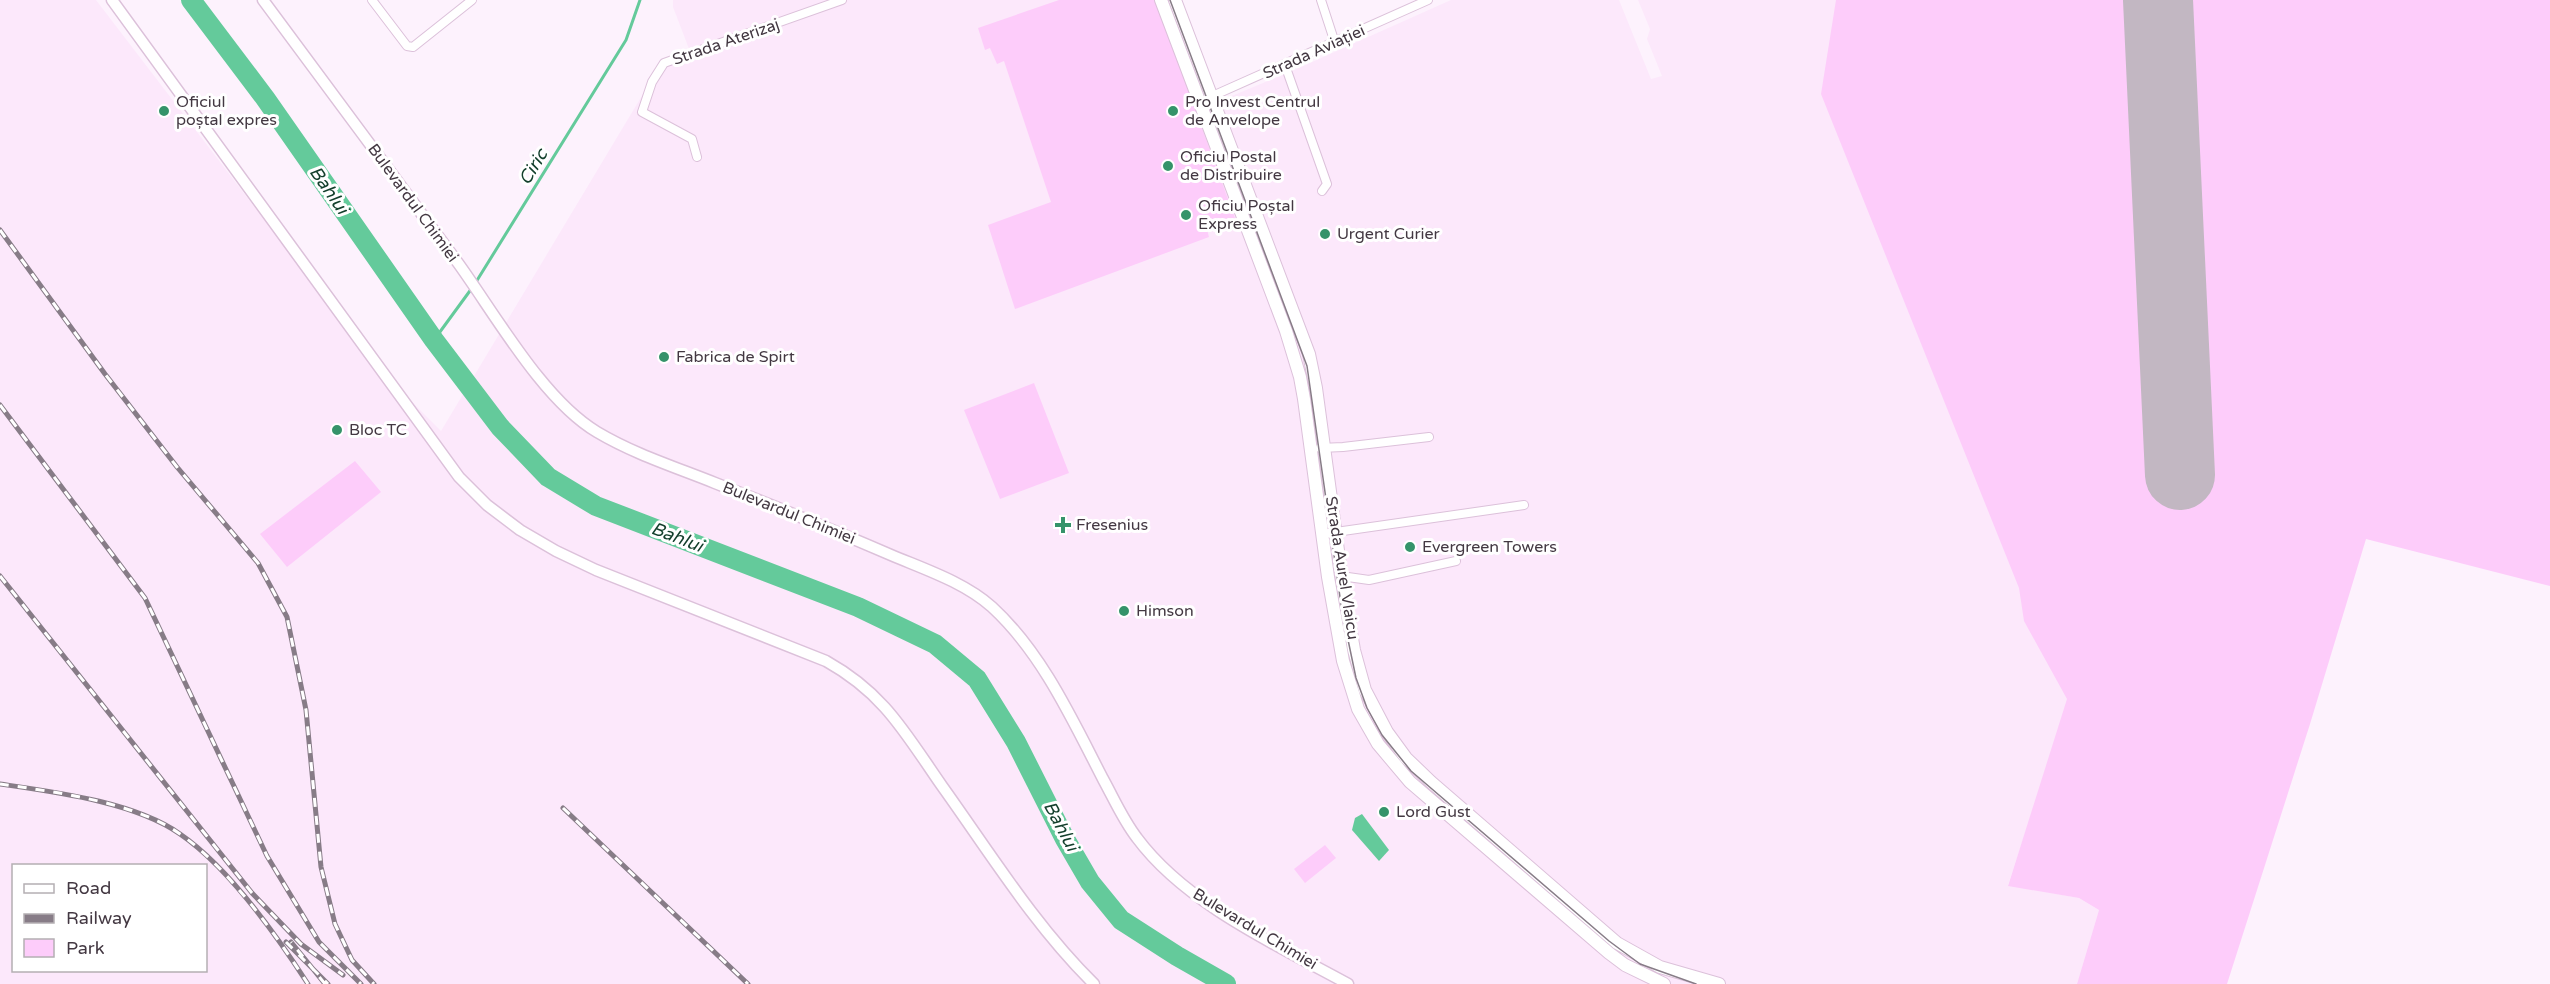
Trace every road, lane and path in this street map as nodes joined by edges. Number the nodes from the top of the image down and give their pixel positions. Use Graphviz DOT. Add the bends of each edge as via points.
graph roads {
  1 [pos="112,0"];
  2 [pos="263,0"];
  3 [pos="372,0"];
  4 [pos="472,0"];
  5 [pos="842,0"];
  6 [pos="1161,0"];
  7 [pos="1175,0"];
  8 [pos="1321,0"];
  9 [pos="1428,0"];
  10 [pos="1335,43"];
  11 [pos="1285,65"];
  12 [pos="1211,97"];
  13 [pos="1199,102"];
  14 [pos="697,157"];
  15 [pos="1322,191"];
  16 [pos="1429,437"];
  17 [pos="1310,448"];
  18 [pos="1324,448"];
  19 [pos="1328,478"];
  20 [pos="1312,480"];
  21 [pos="1524,505"];
  22 [pos="1329,533"];
  23 [pos="1456,561"];
  24 [pos="1341,576"];
  25 [pos="1094,984"];
  26 [pos="1348,984"];
  27 [pos="1664,984"];
  28 [pos="1719,984"];
  1 -- 25 [label="street" via="459,477 520,530 596,570 826,661 874,694 898,721 1064,954"];
  2 -- 26 [label="street, Bulevardul Chimiei" via="560,403 598,433 632,450 933,573 993,608 1041,667 1125,820 1153,857 1181,883 1220,910"];
  3 -- 4 [label="street" via="406,46 413,47"];
  5 -- 14 [label="street, Strada Aterizaj" via="664,63 652,82 642,112 692,139"];
  6 -- 13 [label="main road, Strada Aurel Vlaicu"];
  7 -- 12 [label="main road, Strada Aurel Vlaicu"];
  8 -- 10 [label="street"];
  9 -- 10 [label="street, Strada Aviației"];
  10 -- 11 [label="street, Strada Aviației"];
  11 -- 12 [label="street, Strada Aviației"];
  11 -- 15 [label="street" via="1327,184"];
  12 -- 13 [label="street, Strada Aviației"];
  12 -- 18 [label="main road, Strada Aurel Vlaicu" via="1309,354"];
  13 -- 17 [label="main road, Strada Aurel Vlaicu" via="1293,352"];
  16 -- 18 [label="street"];
  17 -- 18 [label="street"];
  17 -- 20 [label="main road, Strada Aurel Vlaicu"];
  18 -- 19 [label="main road, Strada Aurel Vlaicu"];
  19 -- 20 [label="street"];
  19 -- 22 [label="main road, Strada Aurel Vlaicu"];
  20 -- 22 [label="main road, Strada Aurel Vlaicu"];
  21 -- 22 [label="street"];
  22 -- 24 [label="main road, Strada Aurel Vlaicu"];
  22 -- 27 [label="main road, Strada Aurel Vlaicu" via="1334,612 1349,685 1358,709 1386,754 1410,782 1609,953 1624,965"];
  23 -- 24 [label="street" via="1369,580"];
  24 -- 28 [label="main road, Strada Aurel Vlaicu" via="1365,690 1382,725 1406,758 1617,943 1660,967"];
}
